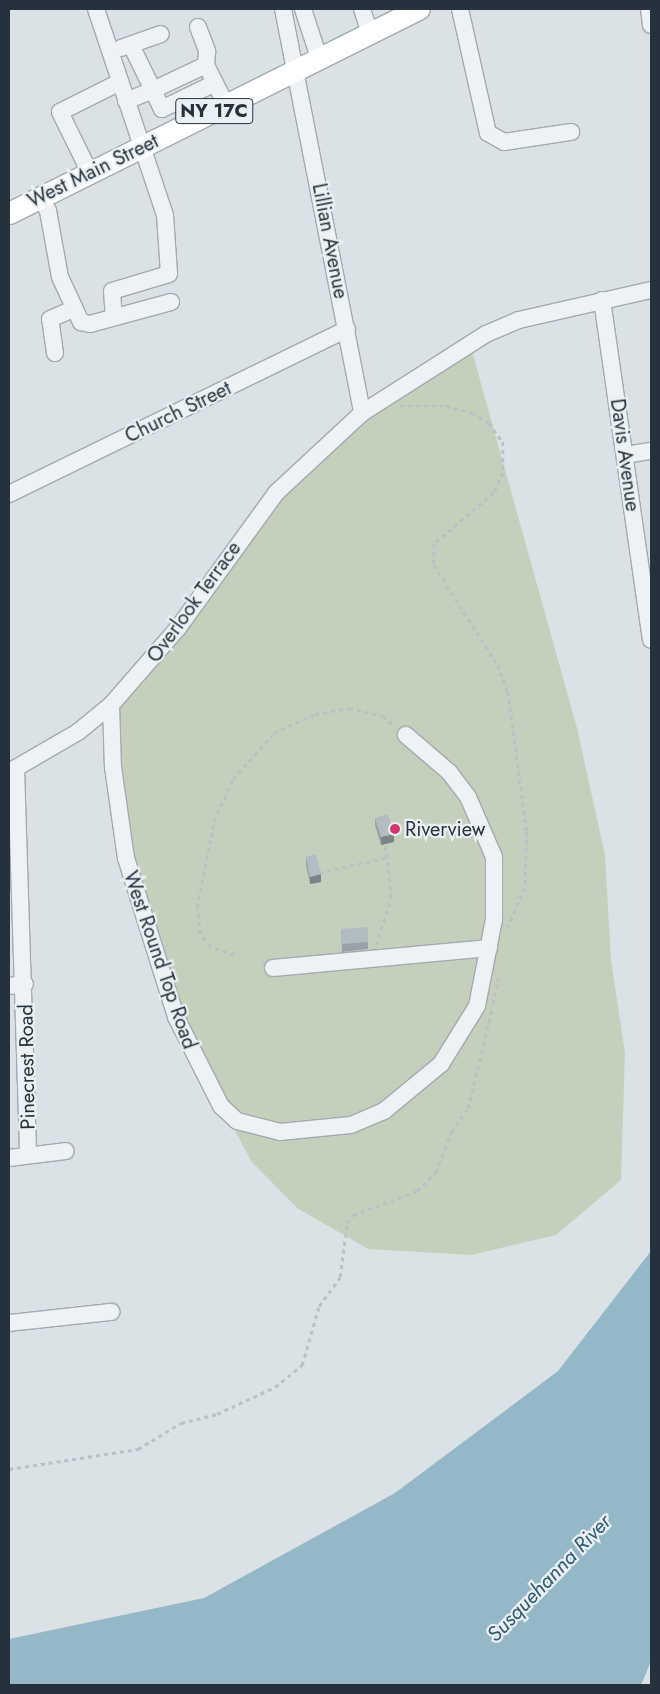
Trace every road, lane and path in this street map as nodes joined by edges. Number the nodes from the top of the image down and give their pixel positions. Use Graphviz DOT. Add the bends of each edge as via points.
graph roads {
  1 [pos="96,9"];
  2 [pos="283,9"];
  3 [pos="303,9"];
  4 [pos="362,9"];
  5 [pos="419,9"];
  6 [pos="460,9"];
  7 [pos="649,9"];
  8 [pos="651,25"];
  9 [pos="198,26"];
  10 [pos="370,33"];
  11 [pos="161,34"];
  12 [pos="131,45"];
  13 [pos="110,52"];
  14 [pos="319,58"];
  15 [pos="206,65"];
  16 [pos="296,70"];
  17 [pos="120,82"];
  18 [pos="215,83"];
  19 [pos="153,90"];
  20 [pos="126,101"];
  21 [pos="226,105"];
  22 [pos="571,132"];
  23 [pos="141,148"];
  24 [pos="90,173"];
  25 [pos="41,197"];
  26 [pos="9,213"];
  27 [pos="651,290"];
  28 [pos="602,300"];
  29 [pos="171,302"];
  30 [pos="73,309"];
  31 [pos="114,317"];
  32 [pos="347,329"];
  33 [pos="55,353"];
  34 [pos="381,401"];
  35 [pos="362,413"];
  36 [pos="651,451"];
  37 [pos="625,455"];
  38 [pos="9,494"];
  39 [pos="651,639"];
  40 [pos="111,705"];
  41 [pos="406,735"];
  42 [pos="12,770"];
  43 [pos="385,844"];
  44 [pos="388,857"];
  45 [pos="320,873"];
  46 [pos="490,942"];
  47 [pos="234,955"];
  48 [pos="370,959"];
  49 [pos="273,968"];
  50 [pos="496,972"];
  51 [pos="17,985"];
  52 [pos="66,1151"];
  53 [pos="28,1155"];
  54 [pos="9,1158"];
  55 [pos="111,1312"];
  56 [pos="9,1323"];
  57 [pos="9,1469"];
  1 -- 13 [label="street"];
  2 -- 16 [label="street, Lillian Avenue"];
  3 -- 14 [label="street"];
  4 -- 10 [label="street"];
  5 -- 10 [label="main road, West Main Street / NY 17C"];
  6 -- 22 [label="street" via="488,133 504,142"];
  7 -- 8 [label="street"];
  9 -- 15 [label="street" via="207,51"];
  10 -- 14 [label="main road, West Main Street / NY 17C"];
  11 -- 12 [label="street"];
  12 -- 13 [label="street"];
  12 -- 19 [label="street"];
  13 -- 17 [label="street"];
  14 -- 16 [label="main road, West Main Street / NY 17C"];
  15 -- 18 [label="street"];
  15 -- 19 [label="street"];
  16 -- 21 [label="main road, West Main Street / NY 17C"];
  16 -- 32 [label="street, Lillian Avenue"];
  17 -- 20 [label="street"];
  17 -- 24 [label="street" via="60,112"];
  18 -- 19 [label="street" via="162,109"];
  18 -- 21 [label="street"];
  19 -- 20 [label="street"];
  20 -- 23 [label="street"];
  21 -- 23 [label="main road, West Main Street / NY 17C"];
  23 -- 24 [label="main road, West Main Street / NY 17C"];
  23 -- 31 [label="street" via="165,215 170,274 112,291"];
  24 -- 25 [label="main road, West Main Street / NY 17C"];
  25 -- 26 [label="main road, West Main Street / NY 17C"];
  25 -- 30 [label="street" via="48,211 60,277"];
  27 -- 28 [label="street, Overlook Terrace"];
  28 -- 34 [label="street, Overlook Terrace" via="519,320 486,334"];
  28 -- 37 [label="street, Davis Avenue"];
  29 -- 31 [label="street"];
  30 -- 31 [label="street" via="81,322 90,324"];
  30 -- 33 [label="street" via="50,319"];
  32 -- 35 [label="street, Lillian Avenue"];
  32 -- 38 [label="street, Church Street"];
  34 -- 35 [label="street, Overlook Terrace"];
  34 -- 46 [label="path" via="402,406 446,406 472,413 489,423 503,442 503,473 494,493 434,544 434,565 498,665 508,692 527,832 525,888 507,928"];
  35 -- 40 [label="street, Overlook Terrace" via="276,493 178,628"];
  36 -- 37 [label="street"];
  37 -- 39 [label="street, Davis Avenue"];
  40 -- 42 [label="street, Overlook Terrace" via="78,732"];
  40 -- 46 [label="street, West Round Top Road" via="113,767 126,858 155,956 193,1056 221,1106 237,1121 280,1132 335,1128 384,1111 420,1085 441,1064 468,1024"];
  41 -- 46 [label="street, West Round Top Road" via="449,772 484,826 496,886"];
  41 -- 47 [label="path" via="374,714 349,708 315,714 274,733 233,779 214,821 197,907 200,934 210,947"];
  42 -- 51 [label="street, Pinecrest Road"];
  43 -- 44 [label="path"];
  44 -- 45 [label="path"];
  44 -- 48 [label="path" via="391,904"];
  46 -- 48 [label="street"];
  48 -- 49 [label="street"];
  50 -- 57 [label="path" via="498,981 468,1108 451,1132 436,1172 417,1191 353,1215 347,1223 340,1277 319,1306 302,1364 275,1387 217,1414 181,1423 138,1449"];
  51 -- 53 [label="street, Pinecrest Road"];
  52 -- 53 [label="street"];
  53 -- 54 [label="street"];
  55 -- 56 [label="street"];
}
